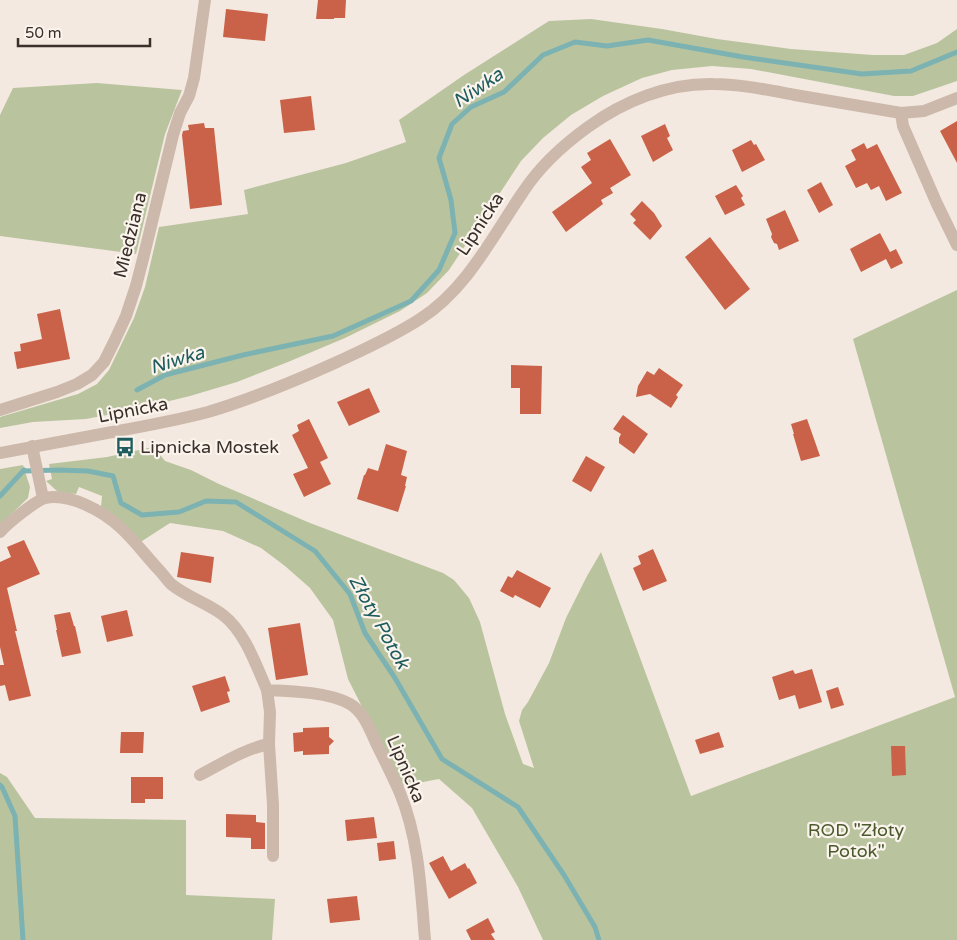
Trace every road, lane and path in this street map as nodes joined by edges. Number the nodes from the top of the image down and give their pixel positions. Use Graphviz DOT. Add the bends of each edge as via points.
graph roads {
  1 [pos="205,0"];
  2 [pos="957,98"];
  3 [pos="901,114"];
  4 [pos="957,245"];
  5 [pos="0,410"];
  6 [pos="32,446"];
  7 [pos="0,453"];
  8 [pos="42,493"];
  9 [pos="0,532"];
  10 [pos="267,690"];
  11 [pos="269,744"];
  12 [pos="200,775"];
  13 [pos="273,856"];
  14 [pos="425,940"];
  1 -- 5 [label="street, Miedziana" via="194,78 173,136 136,286 114,342 104,362 77,384"];
  2 -- 3 [label="street, Lipnicka"];
  3 -- 4 [label="street" via="903,126"];
  3 -- 6 [label="street, Lipnicka" via="732,85 682,86 642,97 601,117 548,160 460,284 422,318 366,349 252,398 161,424"];
  6 -- 7 [label="street, Lipnicka"];
  6 -- 8 [label="street"];
  8 -- 9 [label="street"];
  8 -- 10 [label="street" via="95,508 120,528 171,584 225,616 243,637"];
  10 -- 11 [label="street"];
  10 -- 14 [label="street, Lipnicka" via="329,696 350,704 362,714 407,813 419,870"];
  11 -- 12 [label="street" via="240,753"];
  11 -- 13 [label="street"];
}
